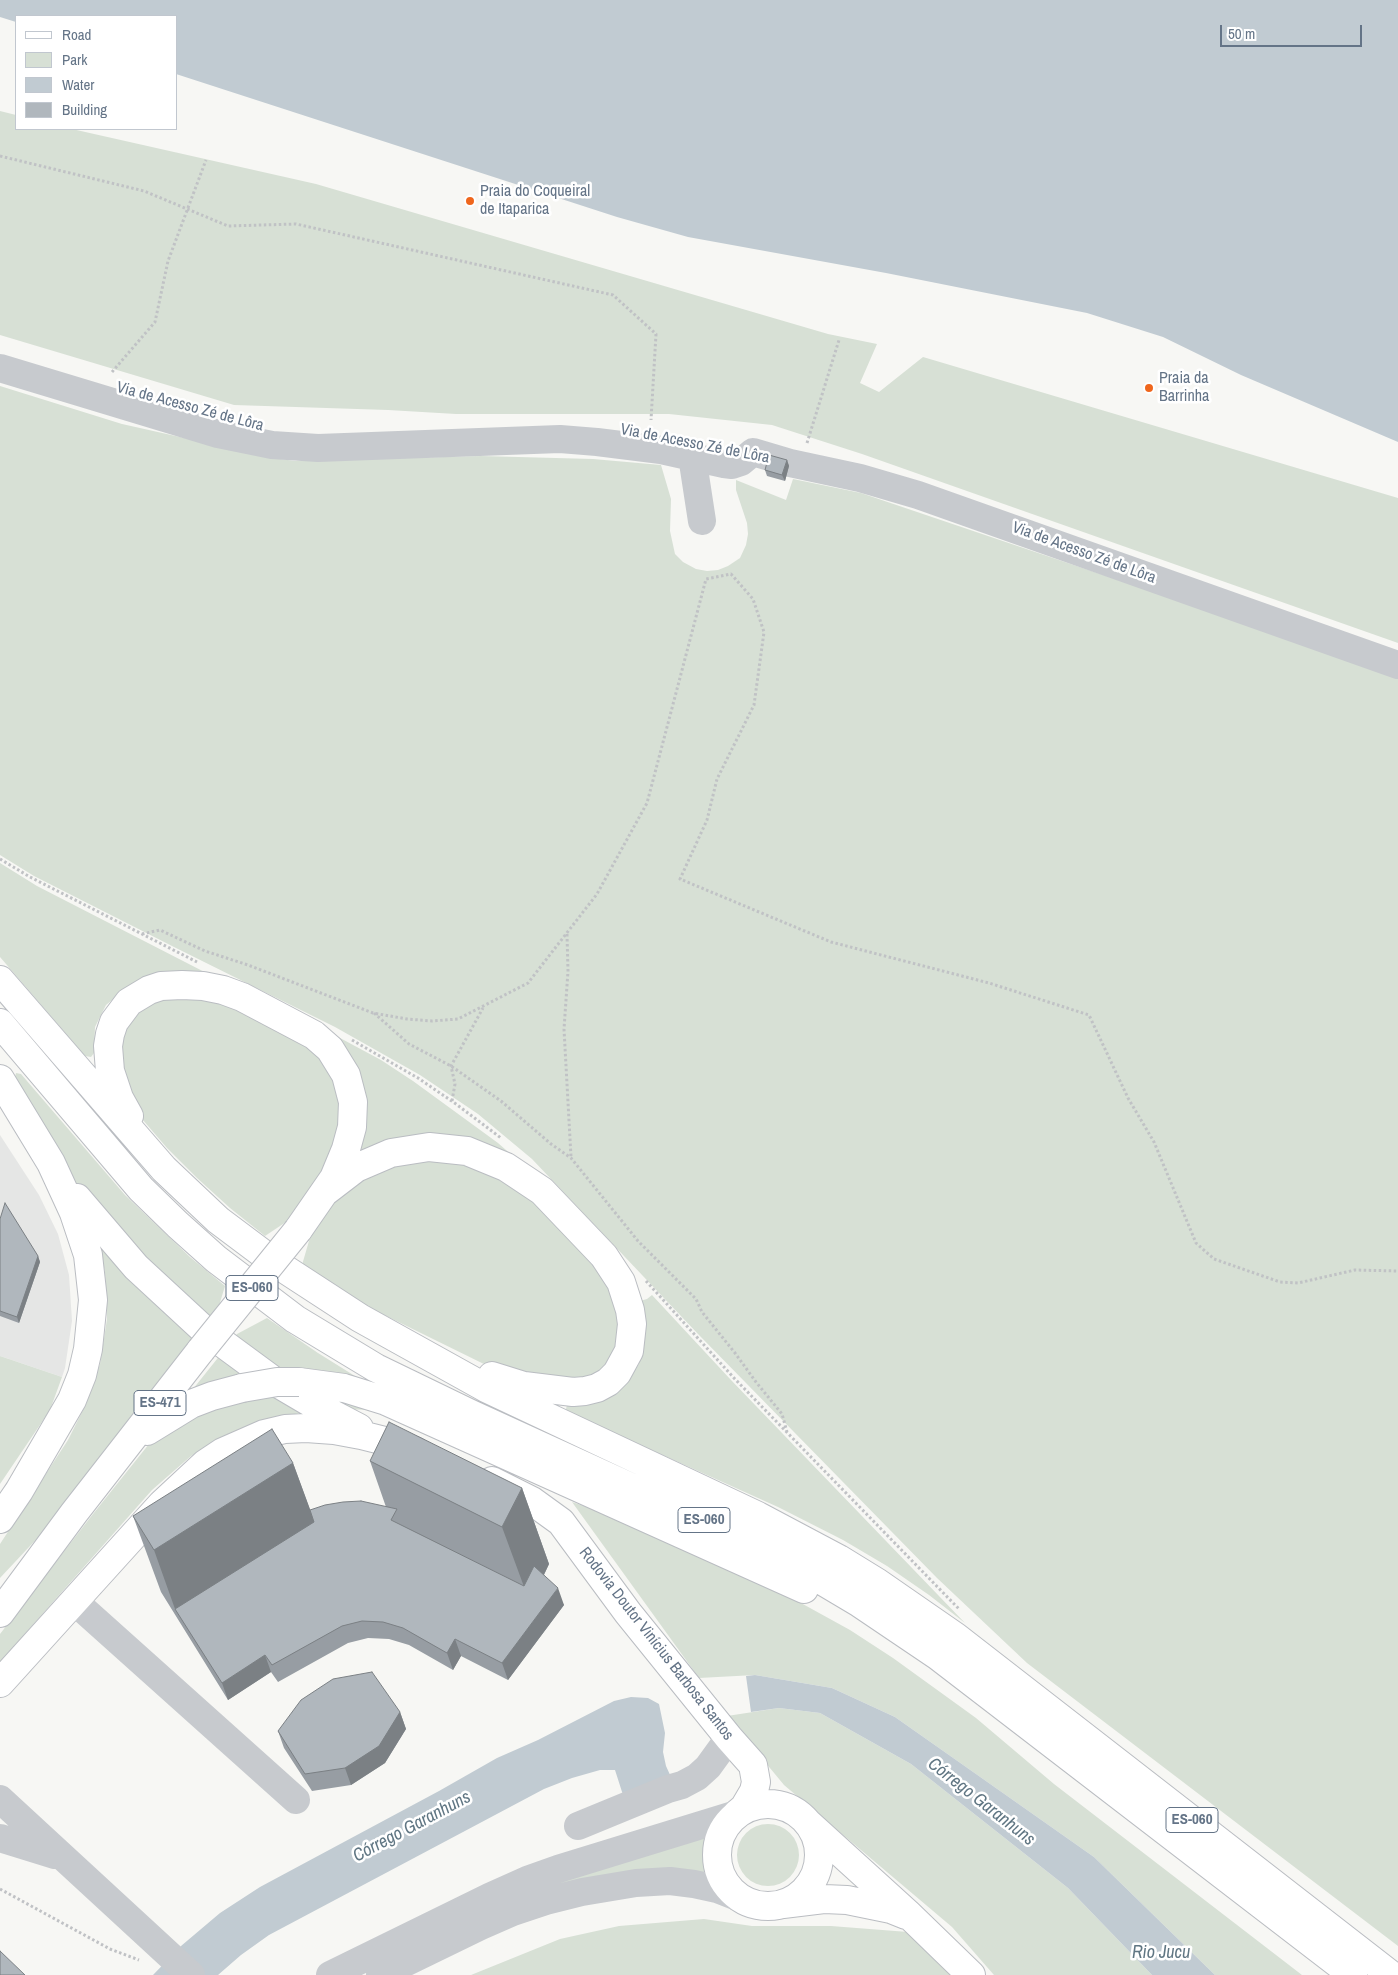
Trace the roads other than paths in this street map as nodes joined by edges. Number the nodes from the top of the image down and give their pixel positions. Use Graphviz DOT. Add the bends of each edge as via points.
graph roads {
  1 [pos="0,368"];
  2 [pos="692,456"];
  3 [pos="702,521"];
  4 [pos="1398,665"];
  5 [pos="0,980"];
  6 [pos="0,1023"];
  7 [pos="0,1078"];
  8 [pos="51,1163"];
  9 [pos="164,1170"];
  10 [pos="326,1191"];
  11 [pos="400,1341"];
  12 [pos="393,1443"];
  13 [pos="119,1455"];
  14 [pos="435,1459"];
  15 [pos="467,1471"];
  16 [pos="74,1513"];
  17 [pos="0,1518"];
  18 [pos="0,1593"];
  19 [pos="75,1602"];
  20 [pos="0,1613"];
  21 [pos="0,1683"];
  22 [pos="974,1685"];
  23 [pos="729,1738"];
  24 [pos="0,1799"];
  25 [pos="296,1800"];
  26 [pos="737,1814"];
  27 [pos="801,1816"];
  28 [pos="578,1826"];
  29 [pos="0,1838"];
  30 [pos="62,1857"];
  31 [pos="740,1898"];
  32 [pos="780,1904"];
  33 [pos="912,1917"];
  34 [pos="191,1975"];
  35 [pos="330,1975"];
  36 [pos="380,1975"];
  37 [pos="971,1975"];
  38 [pos="1353,1975"];
  39 [pos="1391,1975"];
  1 -- 2 [label="street, Via de Acesso Zé de Lôra" via="218,434 272,445 318,448 560,439 643,447"];
  2 -- 3 [label="street"];
  2 -- 4 [label="street, Via de Acesso Zé de Lôra" via="732,465 753,452 918,495"];
  5 -- 9 [label="main road, ES-060"];
  6 -- 22 [label="main road, ES-060" via="141,1189 216,1260 295,1319 368,1364 424,1392 782,1558 898,1628"];
  7 -- 8 [label="main road"];
  8 -- 12 [label="main road" via="106,1234 155,1286 202,1328 274,1380"];
  8 -- 17 [label="main road" via="74,1213 88,1256 92,1323 82,1375 72,1400 19,1492"];
  9 -- 10 [label="main road" via="119,1098 108,1058 110,1034 120,1012 138,995 161,986 203,986 242,996 304,1028 322,1041 339,1062 351,1090 352,1127 341,1164"];
  9 -- 11 [label="main road, ES-060" via="218,1220 274,1262"];
  10 -- 11 [label="main road" via="373,1159 410,1149 448,1148 487,1158 542,1191 604,1256 621,1282 632,1324 629,1351 621,1368 608,1382 585,1391 548,1390 509,1382"];
  10 -- 13 [label="main road, ES-471, bridge"];
  11 -- 39 [label="main road, ES-060" via="486,1388 758,1516 878,1583 956,1636"];
  12 -- 14 [label="main road"];
  12 -- 19 [label="main road" via="334,1430 285,1429 264,1434 223,1452 205,1464 162,1504"];
  13 -- 16 [label="main road, ES-471"];
  13 -- 22 [label="main road, bridge" via="147,1430 172,1414 212,1396 277,1382 344,1388 386,1401 878,1624"];
  15 -- 23 [label="main road, Rodovia Doutor Vinícius Barbosa Santos" via="532,1501 563,1524 628,1612"];
  16 -- 18 [label="main road, ES-471"];
  16 -- 20 [label="main road, ES-471"];
  19 -- 21 [label="main road"];
  19 -- 25 [label="street"];
  22 -- 38 [label="main road, ES-060"];
  23 -- 26 [label="main road, Rodovia Doutor Vinícius Barbosa Santos" via="754,1765 756,1782 744,1808"];
  23 -- 28 [label="street" via="697,1777"];
  24 -- 30 [label="street"];
  26 -- 27 [label="main road" via="755,1805 776,1804"];
  26 -- 31 [label="main road" via="720,1836 717,1864 725,1882"];
  26 -- 35 [label="street" via="527,1880"];
  27 -- 32 [label="main road" via="816,1839 817,1867 804,1891"];
  27 -- 33 [label="main road"];
  29 -- 30 [label="street"];
  30 -- 34 [label="street" via="152,1955"];
  31 -- 32 [label="main road" via="766,1906"];
  31 -- 36 [label="street" via="717,1889 670,1881 582,1892 513,1912"];
  32 -- 33 [label="main road" via="847,1900"];
  33 -- 37 [label="main road"];
}
